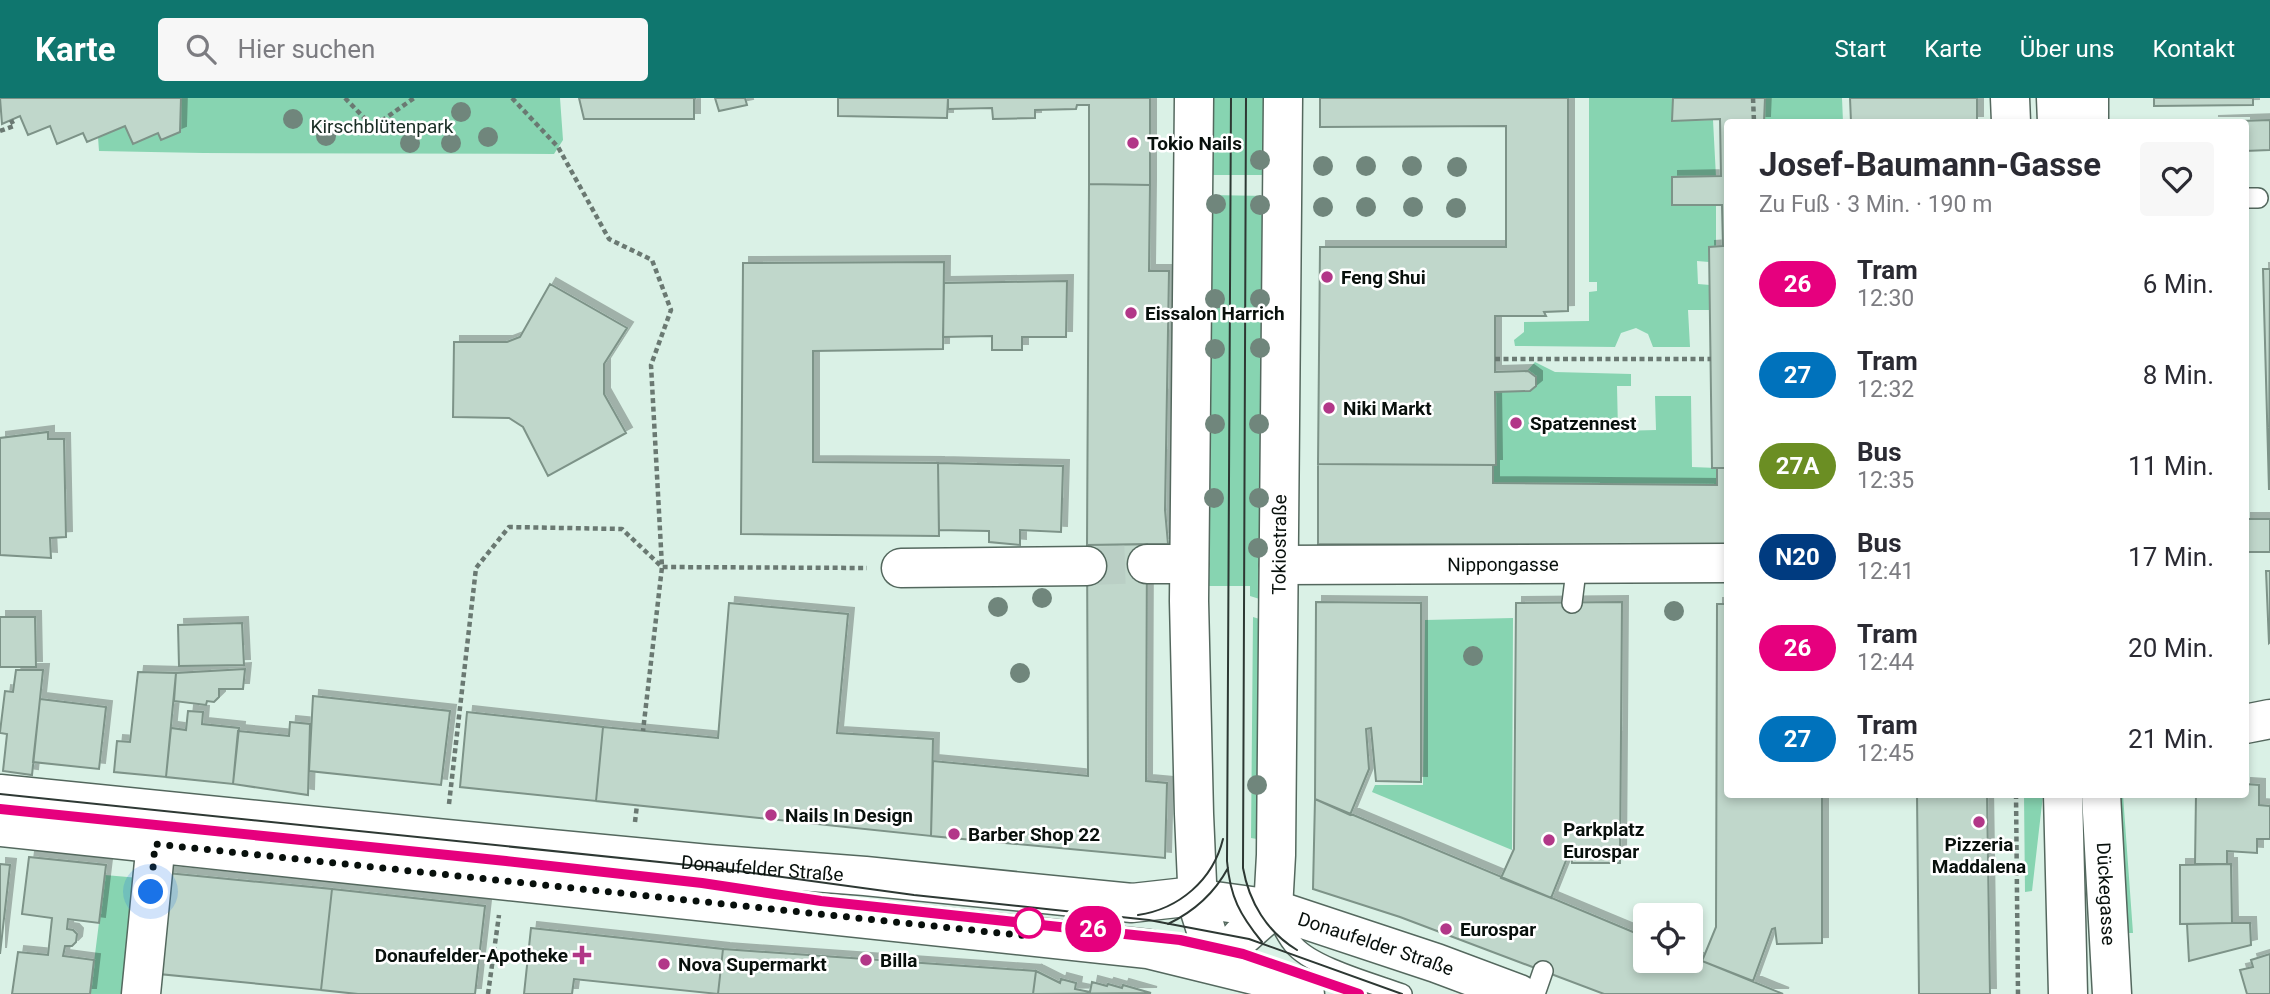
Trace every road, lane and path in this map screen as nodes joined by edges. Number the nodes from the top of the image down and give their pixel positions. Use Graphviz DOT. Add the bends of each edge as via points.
graph roads {
  1 [pos="345,98"];
  2 [pos="414,98"];
  3 [pos="512,98"];
  4 [pos="1194,98"];
  5 [pos="1283,98"];
  6 [pos="1753,98"];
  7 [pos="2010,98"];
  8 [pos="2056,98"];
  9 [pos="2089,98"];
  10 [pos="1754,119"];
  11 [pos="2011,119"];
  12 [pos="2057,119"];
  13 [pos="2089,119"];
  14 [pos="11,120"];
  15 [pos="0,131"];
  16 [pos="1495,359"];
  17 [pos="1711,359"];
  18 [pos="1577,563"];
  19 [pos="1724,563"];
  20 [pos="1147,564"];
  21 [pos="1189,564"];
  22 [pos="1279,565"];
  23 [pos="1087,566"];
  24 [pos="662,567"];
  25 [pos="901,568"];
  26 [pos="1572,603"];
  27 [pos="2270,719"];
  28 [pos="2249,723"];
  29 [pos="643,731"];
  30 [pos="0,794"];
  31 [pos="2016,798"];
  32 [pos="2063,798"];
  33 [pos="2101,798"];
  34 [pos="0,827"];
  35 [pos="157,827"];
  36 [pos="446,839"];
  37 [pos="1197,898"];
  38 [pos="1273,909"];
  39 [pos="499,912"];
  40 [pos="1213,979"];
  41 [pos="1531,982"];
  42 [pos="141,994"];
  43 [pos="488,994"];
  44 [pos="1305,994"];
  45 [pos="1402,994"];
  46 [pos="1535,994"];
  47 [pos="2018,994"];
  48 [pos="2068,994"];
  49 [pos="2112,994"];
  1 -- 2 [label="path" via="373,127"];
  3 -- 24 [label="path" via="558,147 609,239 652,260 671,310 651,365"];
  4 -- 21 [label="main road"];
  5 -- 22 [label="main road, Tokiostraße"];
  6 -- 10 [label="path"];
  7 -- 11 [label="main road"];
  8 -- 12 [label="main road"];
  9 -- 13 [label="main road"];
  14 -- 15 [label="path" via="14,126"];
  16 -- 17 [label="path"];
  18 -- 19 [label="main road, Nippongasse"];
  18 -- 22 [label="main road, Nippongasse"];
  18 -- 26 [label="lane"];
  20 -- 21 [label="main road"];
  21 -- 37 [label="main road"];
  22 -- 38 [label="main road, Tokiostraße"];
  23 -- 25 [label="main road"];
  24 -- 25 [label="path"];
  24 -- 29 [label="path"];
  24 -- 36 [label="path" via="622,529 509,527 476,568"];
  27 -- 28 [label="main road"];
  30 -- 35 [label="main road, Donaufelder Straße"];
  31 -- 47 [label="path"];
  32 -- 48 [label="main road, Dückegasse"];
  33 -- 49 [label="main road, Dückegasse"];
  34 -- 35 [label="main road, Donaufelder Straße"];
  35 -- 36 [label="main road, Donaufelder Straße"];
  35 -- 40 [label="main road, Donaufelder Straße" via="1148,949"];
  35 -- 42 [label="main road"];
  36 -- 37 [label="main road, Donaufelder Straße" via="1132,903"];
  37 -- 38 [label="main road, Donaufelder Straße"];
  37 -- 40 [label="main road"];
  38 -- 40 [label="main road" via="1241,937"];
  38 -- 41 [label="main road, Donaufelder Straße" via="1436,963"];
  38 -- 45 [label="lane, Donaufelder Straße" via="1302,953"];
  39 -- 43 [label="path"];
  40 -- 44 [label="main road, Donaufelder Straße" via="1266,978"];
  41 -- 46 [label="lane"];
}
